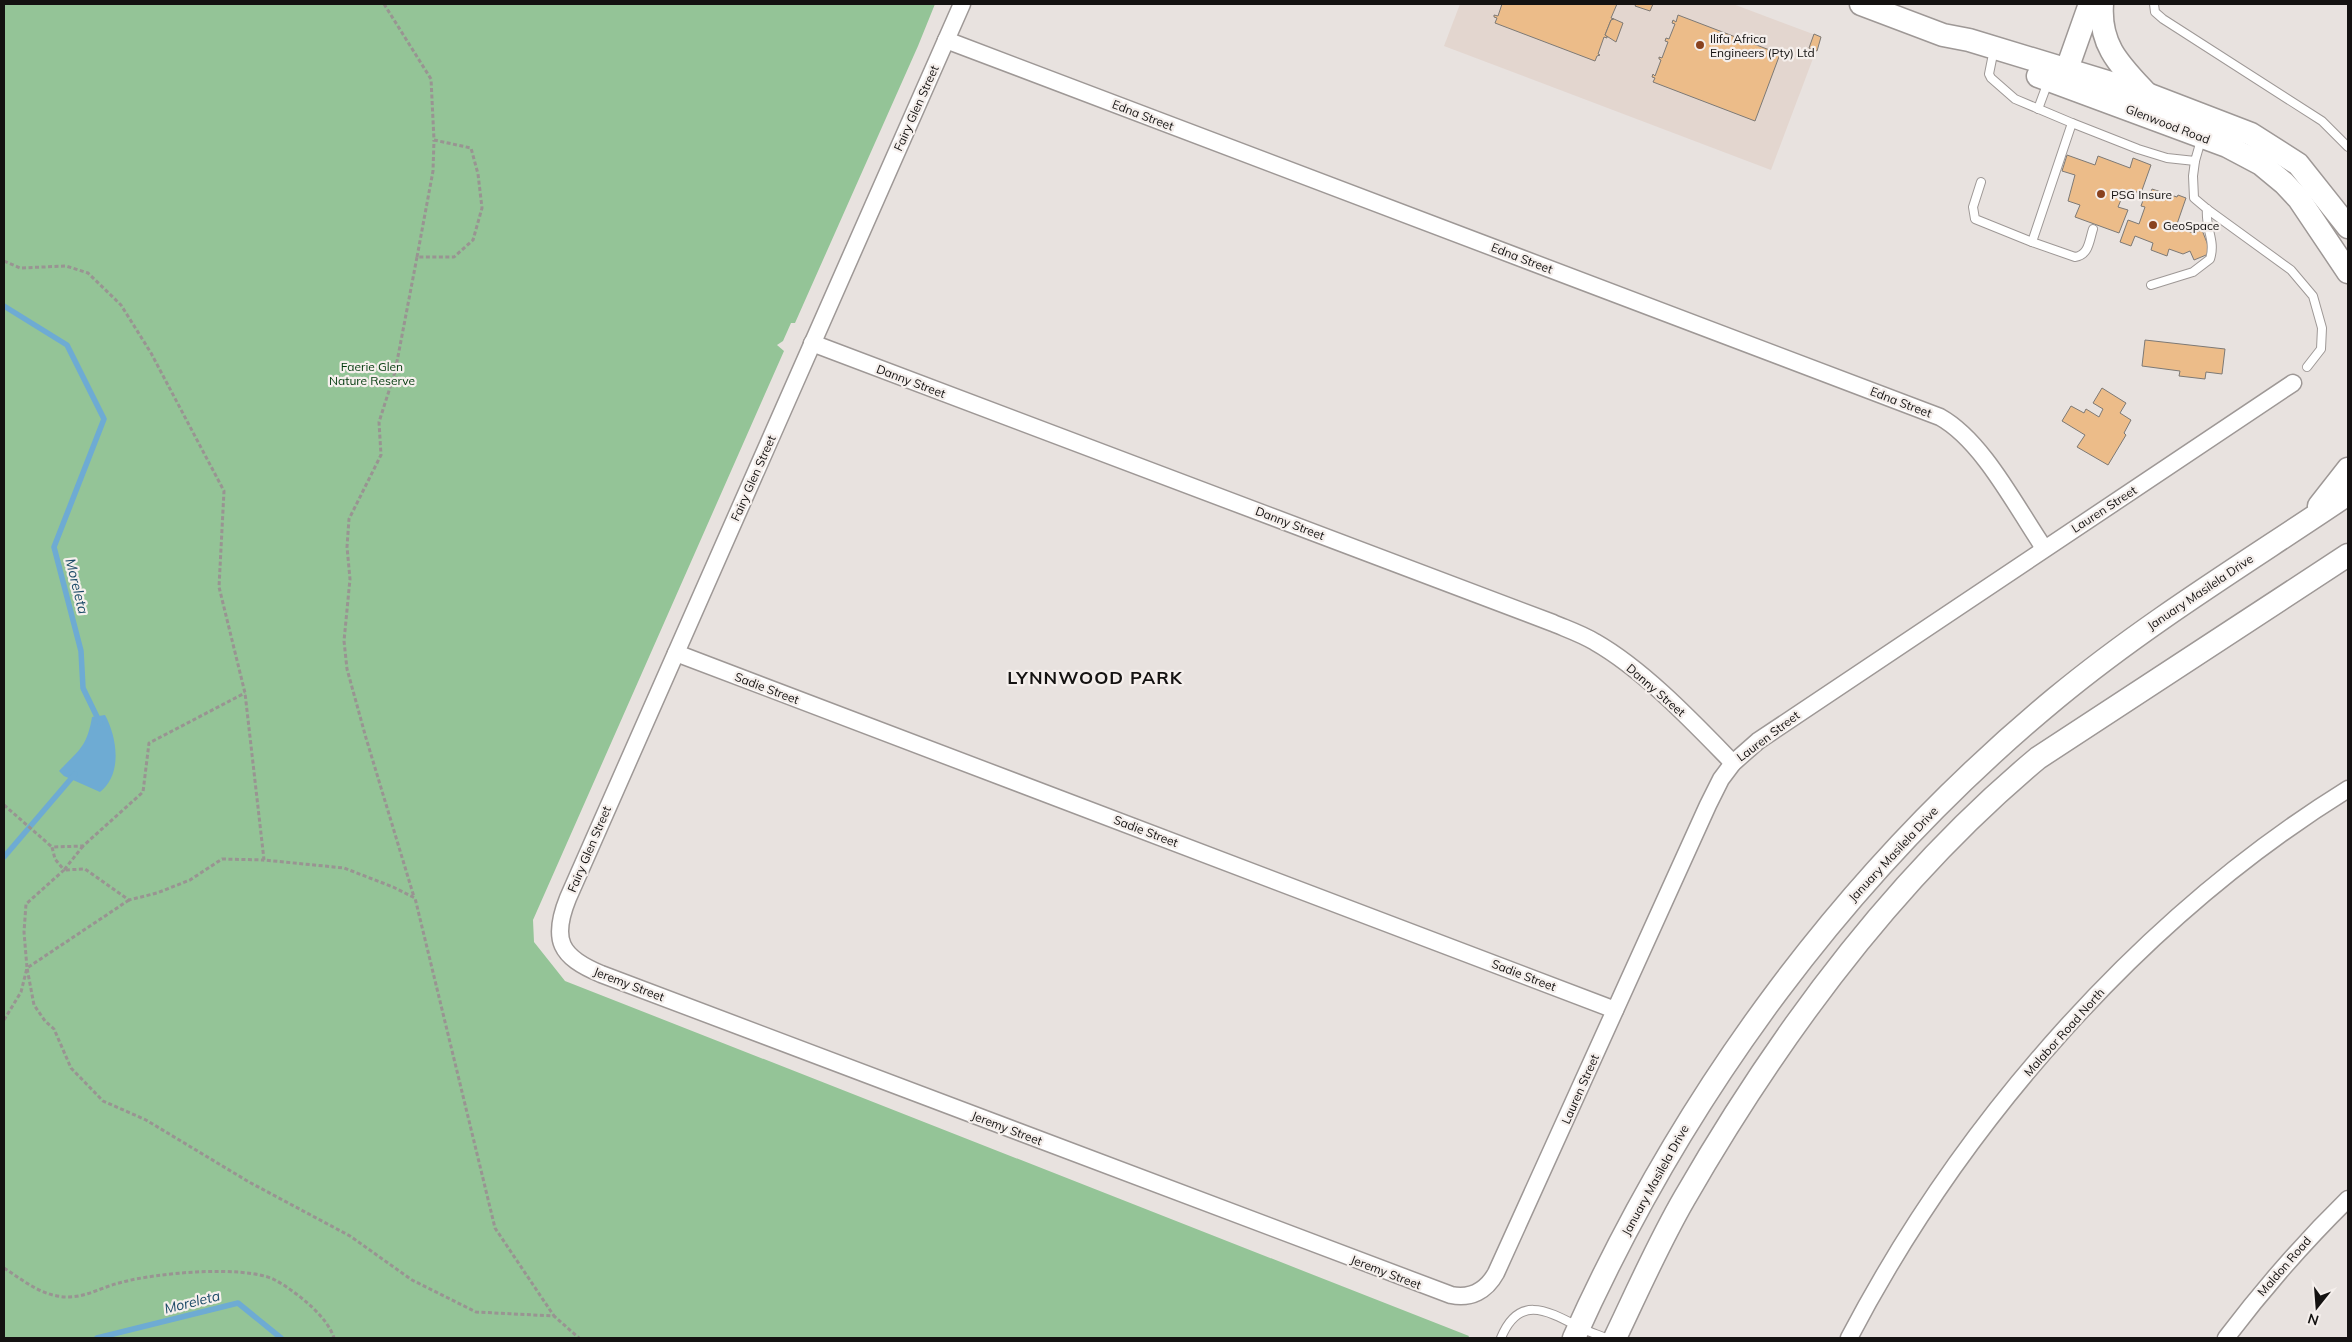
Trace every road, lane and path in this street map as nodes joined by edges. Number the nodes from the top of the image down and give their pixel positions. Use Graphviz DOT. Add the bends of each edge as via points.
graph roads {
  1 [pos="384,4"];
  2 [pos="962,4"];
  3 [pos="1865,4"];
  4 [pos="2090,4"];
  5 [pos="2102,4"];
  6 [pos="2154,4"];
  7 [pos="1943,35"];
  8 [pos="946,40"];
  9 [pos="1992,59"];
  10 [pos="2058,75"];
  11 [pos="2148,94"];
  12 [pos="2038,109"];
  13 [pos="2072,123"];
  14 [pos="2206,127"];
  15 [pos="434,140"];
  16 [pos="2348,147"];
  17 [pos="2195,161"];
  18 [pos="1981,182"];
  19 [pos="2207,209"];
  20 [pos="2348,227"];
  21 [pos="2093,229"];
  22 [pos="2032,242"];
  23 [pos="417,257"];
  24 [pos="4,261"];
  25 [pos="2348,272"];
  26 [pos="2151,285"];
  27 [pos="812,342"];
  28 [pos="2307,367"];
  29 [pos="2293,383"];
  30 [pos="2348,469"];
  31 [pos="2348,494"];
  32 [pos="2305,522"];
  33 [pos="2044,548"];
  34 [pos="2348,555"];
  35 [pos="676,653"];
  36 [pos="245,693"];
  37 [pos="1733,762"];
  38 [pos="2348,789"];
  39 [pos="4,805"];
  40 [pos="83,846"];
  41 [pos="52,847"];
  42 [pos="264,860"];
  43 [pos="64,870"];
  44 [pos="415,898"];
  45 [pos="128,900"];
  46 [pos="568,954"];
  47 [pos="28,968"];
  48 [pos="1615,1010"];
  49 [pos="4,1020"];
  50 [pos="2348,1199"];
  51 [pos="4,1268"];
  52 [pos="1451,1295"];
  53 [pos="554,1316"];
  54 [pos="1577,1333"];
  55 [pos="334,1338"];
  56 [pos="579,1338"];
  57 [pos="1501,1338"];
  58 [pos="1606,1338"];
  59 [pos="1615,1338"];
  60 [pos="1849,1338"];
  61 [pos="2226,1338"];
  1 -- 15 [label="path" via="431,79"];
  2 -- 8 [label="street, Fairy Glen Street"];
  3 -- 7 [label="main road, Glenwood Road"];
  4 -- 10 [label="main road"];
  5 -- 11 [label="main road" via="2102,26 2107,45 2117,62"];
  6 -- 16 [label="lane" via="2155,12 2163,18 2322,121"];
  7 -- 9 [label="main road, Glenwood Road"];
  7 -- 10 [label="main road, Glenwood Road" via="1963,38"];
  8 -- 27 [label="street, Fairy Glen Street"];
  8 -- 33 [label="street, Edna Street" via="1940,417 1976,446"];
  9 -- 10 [label="main road, Glenwood Road"];
  9 -- 12 [label="lane" via="1989,74 2000,88"];
  10 -- 11 [label="main road, Glenwood Road"];
  10 -- 12 [label="lane"];
  10 -- 14 [label="main road, Glenwood Road"];
  11 -- 14 [label="main road, Glenwood Road"];
  12 -- 13 [label="lane"];
  13 -- 17 [label="lane" via="2167,158"];
  13 -- 22 [label="lane"];
  14 -- 17 [label="lane"];
  14 -- 20 [label="main road, Glenwood Road" via="2252,134 2298,164"];
  14 -- 25 [label="main road, Glenwood Road" via="2284,183 2320,227"];
  15 -- 23 [label="path" via="433,172"];
  15 -- 23 [label="path" via="471,148 482,208 473,240 454,257"];
  17 -- 19 [label="lane" via="2192,176 2194,198"];
  18 -- 22 [label="lane" via="1973,207 1975,219"];
  19 -- 26 [label="lane" via="2206,222 2213,244 2210,259 2193,272"];
  19 -- 28 [label="lane" via="2291,270 2313,296 2322,328 2321,349"];
  21 -- 22 [label="lane" via="2086,253 2075,258"];
  23 -- 44 [label="path" via="395,372 379,422 380,455 349,519 350,579 344,641 347,669 366,738"];
  24 -- 36 [label="path" via="20,268 66,266 88,273 121,305 151,353 224,491 219,587"];
  27 -- 35 [label="street, Fairy Glen Street"];
  27 -- 37 [label="street, Danny Street" via="1588,638 1631,667"];
  29 -- 33 [label="street, Lauren Street"];
  30 -- 32 [label="main road"];
  31 -- 32 [label="main road, January Masilela Drive"];
  32 -- 54 [label="main road, January Masilela Drive" via="2204,588 2057,697 1953,791 1861,887 1779,987 1700,1102 1642,1200"];
  33 -- 37 [label="street, Lauren Street" via="1775,729"];
  34 -- 59 [label="main road" via="2038,758 1945,844 1808,1007 1725,1130 1671,1223"];
  35 -- 46 [label="street, Fairy Glen Street" via="562,912 559,933"];
  35 -- 48 [label="street, Sadie Street"];
  36 -- 40 [label="path" via="149,743 143,792"];
  36 -- 42 [label="path"];
  37 -- 48 [label="street, Lauren Street" via="1708,805"];
  38 -- 60 [label="street, Malabor Road North" via="2248,860 2201,898 2110,982 2048,1048 1938,1189 1889,1265"];
  39 -- 41 [label="path"];
  40 -- 41 [label="path"];
  40 -- 43 [label="path"];
  41 -- 43 [label="path" via="55,859"];
  42 -- 44 [label="path" via="344,868"];
  42 -- 45 [label="path" via="222,859 190,880"];
  43 -- 45 [label="path" via="85,869"];
  43 -- 47 [label="path" via="26,904 24,932"];
  44 -- 53 [label="path" via="495,1228"];
  45 -- 47 [label="path"];
  46 -- 52 [label="street, Jeremy Street" via="578,964 601,974"];
  47 -- 49 [label="path" via="21,992"];
  47 -- 53 [label="path" via="34,1005 54,1029 71,1068 103,1101 146,1120 248,1182 350,1236 412,1280 476,1312"];
  48 -- 52 [label="street, Lauren Street" via="1496,1273 1486,1287 1473,1294"];
  50 -- 61 [label="street, Maldon Road" via="2273,1276"];
  51 -- 55 [label="path" via="42,1292 68,1297 122,1282 166,1275 240,1273 272,1279 302,1298 318,1313"];
  53 -- 56 [label="path"];
  54 -- 57 [label="lane" via="1554,1314 1531,1309 1510,1321"];
  54 -- 58 [label="lane"];
}
